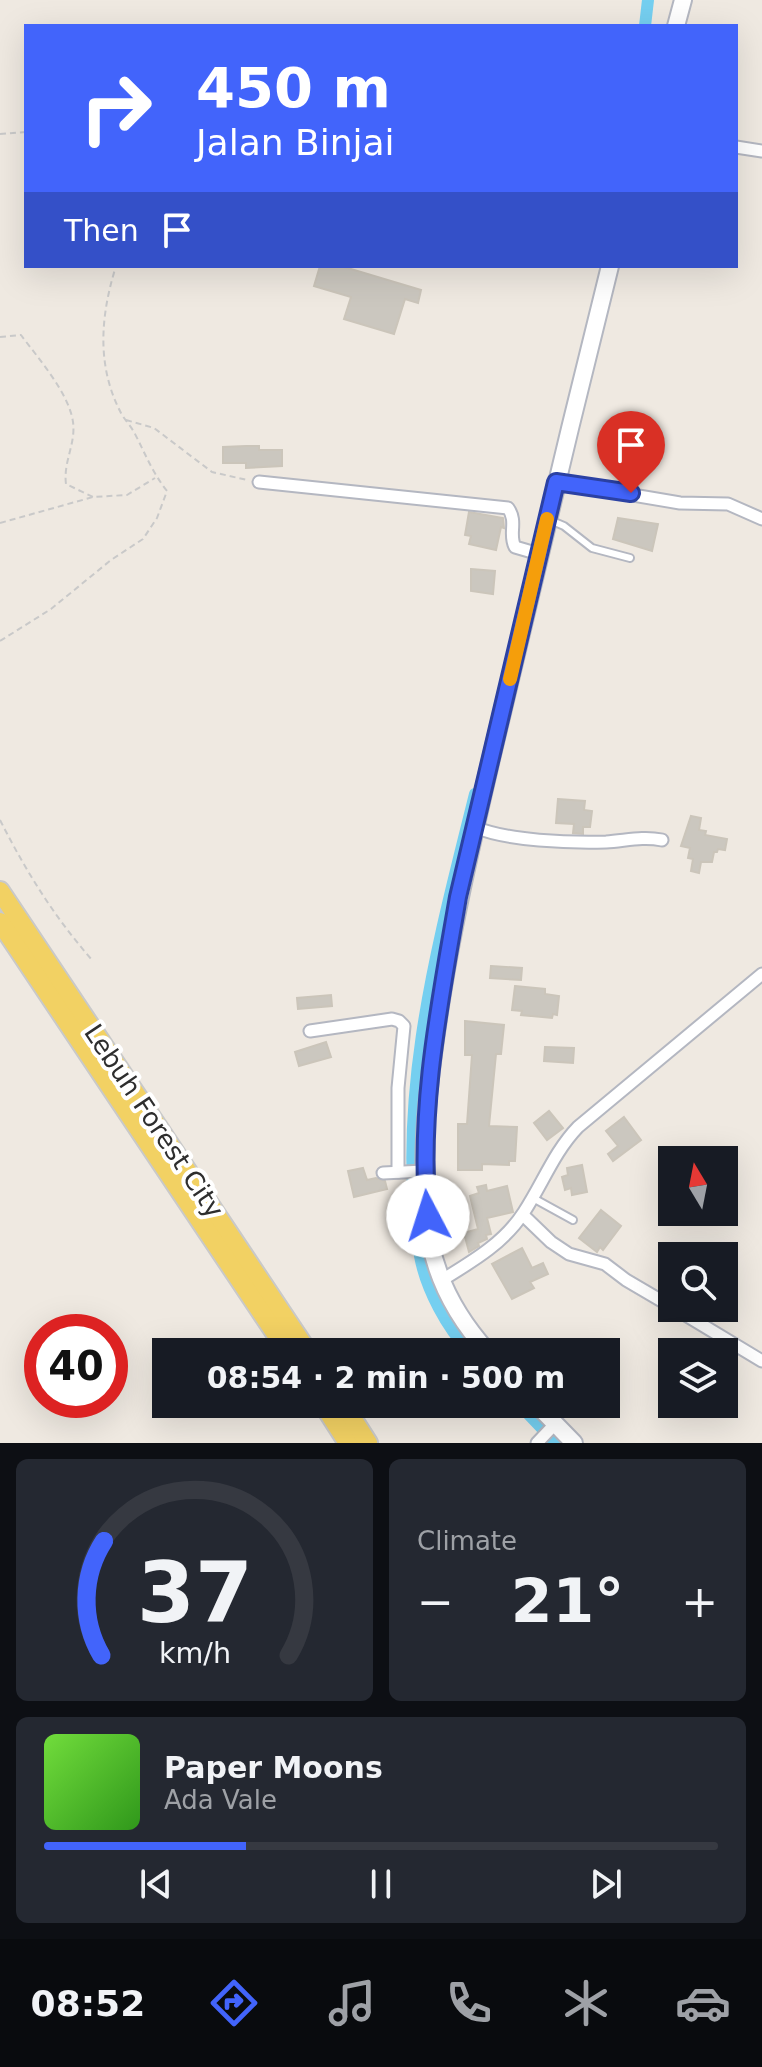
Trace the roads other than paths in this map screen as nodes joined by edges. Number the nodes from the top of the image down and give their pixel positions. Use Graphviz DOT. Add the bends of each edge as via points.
graph roads {
  1 [pos="683,0"];
  2 [pos="677,24"];
  3 [pos="738,147"];
  4 [pos="762,151"];
  5 [pos="610,268"];
  6 [pos="259,482"];
  7 [pos="556,482"];
  8 [pos="547,519"];
  9 [pos="762,519"];
  10 [pos="539,554"];
  11 [pos="630,558"];
  12 [pos="475,827"];
  13 [pos="662,840"];
  14 [pos="0,891"];
  15 [pos="0,922"];
  16 [pos="762,974"];
  17 [pos="310,1031"];
  18 [pos="424,1171"];
  19 [pos="398,1172"];
  20 [pos="383,1173"];
  21 [pos="533,1198"];
  22 [pos="523,1215"];
  23 [pos="573,1220"];
  24 [pos="442,1280"];
  25 [pos="658,1298"];
  26 [pos="698,1322"];
  27 [pos="279,1338"];
  28 [pos="299,1338"];
  29 [pos="477,1338"];
  30 [pos="762,1361"];
  31 [pos="332,1418"];
  32 [pos="352,1418"];
  33 [pos="547,1418"];
  34 [pos="553,1426"];
  35 [pos="539,1441"];
  36 [pos="348,1443"];
  37 [pos="368,1443"];
  38 [pos="574,1443"];
  1 -- 2 [label="street"];
  3 -- 4 [label="street"];
  5 -- 7 [label="street"];
  6 -- 10 [label="street" via="508,508 513,515 512,543"];
  7 -- 8 [label="street"];
  7 -- 9 [label="street" via="680,503 728,504"];
  8 -- 10 [label="street"];
  8 -- 11 [label="lane" via="592,548"];
  10 -- 12 [label="street"];
  12 -- 13 [label="street" via="493,835 541,839"];
  12 -- 18 [label="street" via="437,1022"];
  14 -- 28 [label="main road, Lebuh Forest City"];
  15 -- 27 [label="main road, Lebuh Forest City"];
  16 -- 21 [label="street" via="578,1127 563,1143"];
  17 -- 19 [label="street" via="378,1020 404,1026"];
  18 -- 19 [label="street"];
  18 -- 24 [label="street" via="430,1238"];
  19 -- 20 [label="street"];
  21 -- 22 [label="street"];
  21 -- 23 [label="lane"];
  22 -- 24 [label="street" via="482,1256"];
  22 -- 25 [label="street" via="569,1254 605,1264"];
  24 -- 29 [label="street"];
  26 -- 30 [label="street"];
  31 -- 36 [label="main road"];
  32 -- 37 [label="main road"];
  33 -- 34 [label="street"];
  34 -- 35 [label="street"];
  34 -- 38 [label="street"];
}
